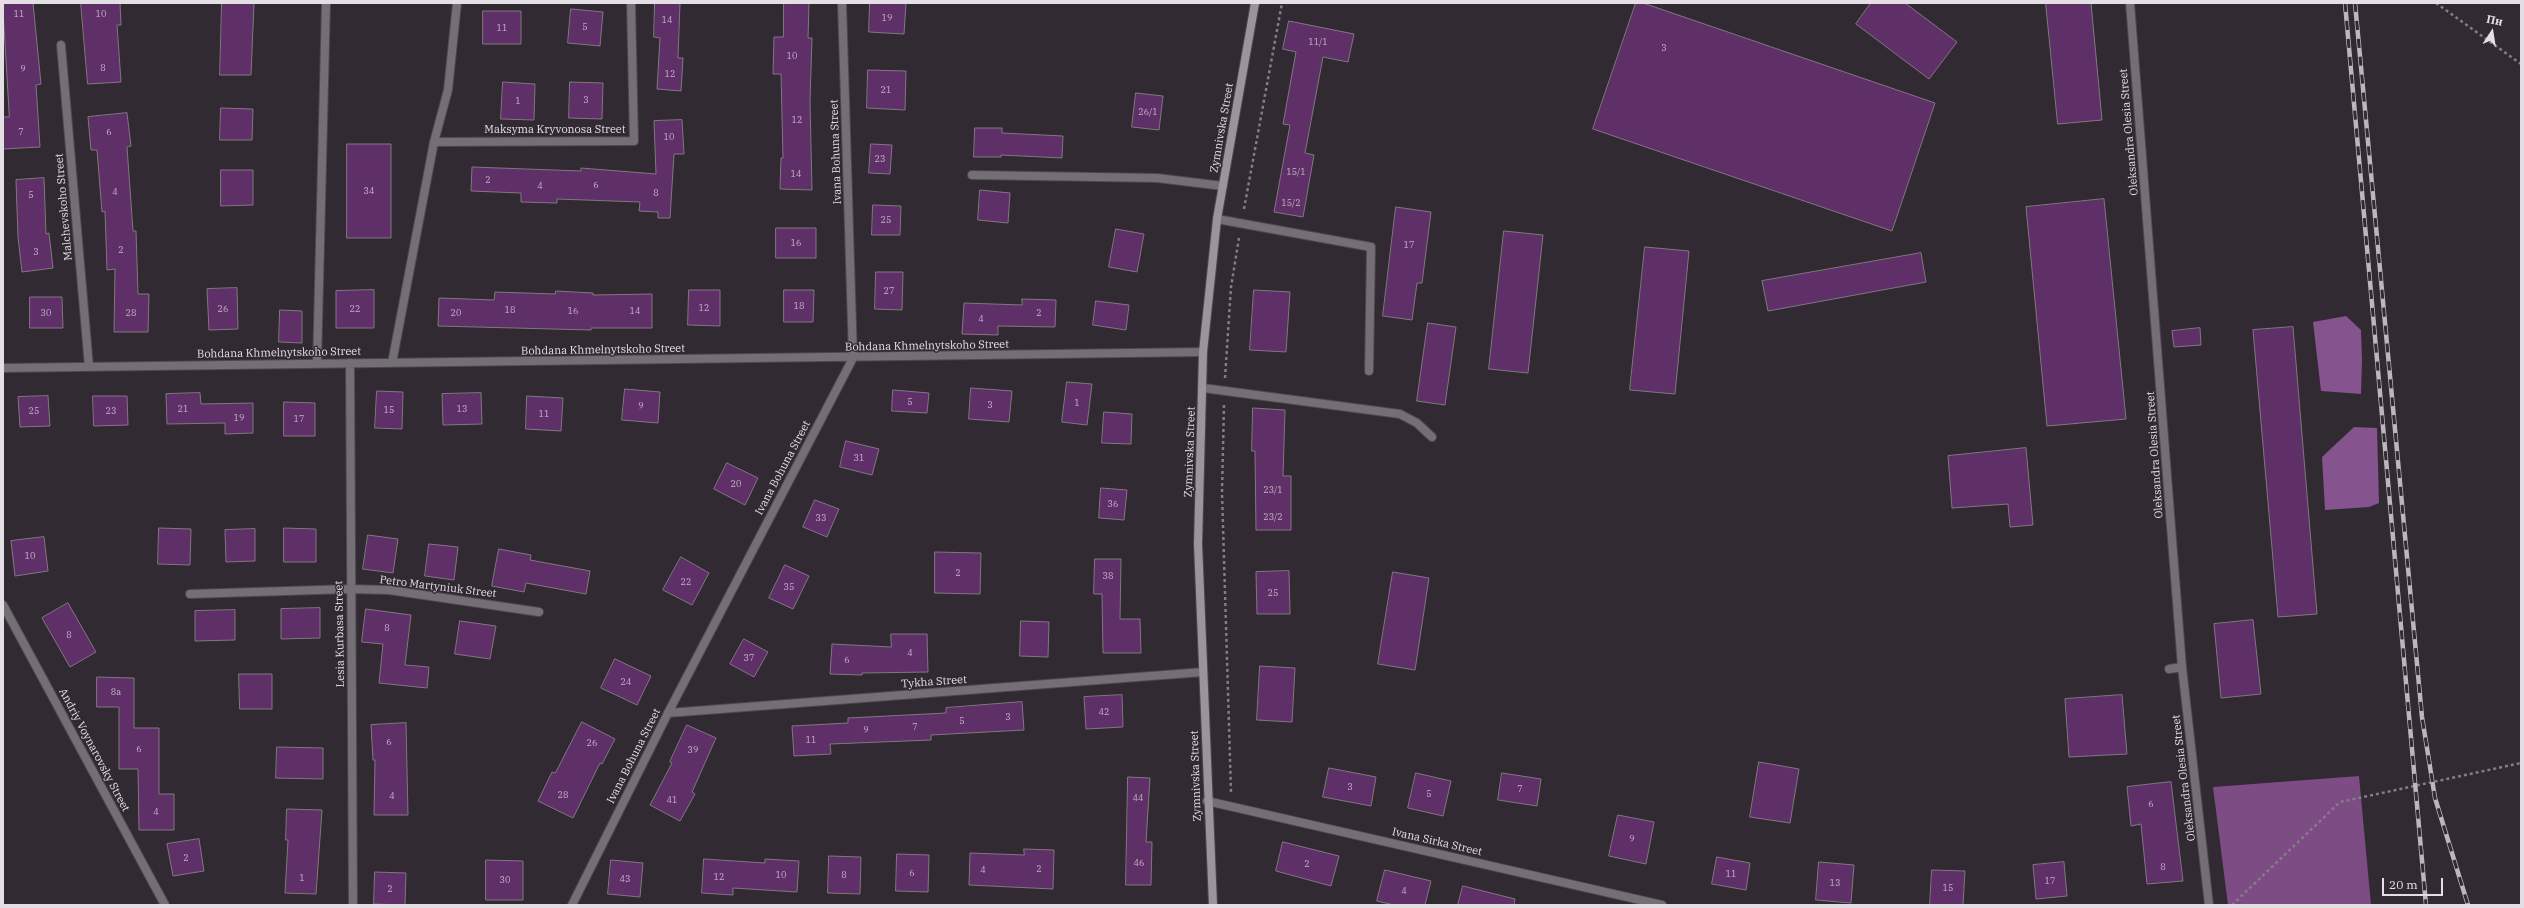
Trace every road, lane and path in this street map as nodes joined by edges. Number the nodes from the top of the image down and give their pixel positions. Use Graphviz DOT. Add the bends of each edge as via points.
graph roads {
  1 [pos="326,3"];
  2 [pos="457,3"];
  3 [pos="631,3"];
  4 [pos="842,3"];
  5 [pos="1255,3"];
  6 [pos="2130,3"];
  7 [pos="2436,3"];
  8 [pos="61,45"];
  9 [pos="2521,64"];
  10 [pos="434,142"];
  11 [pos="972,175"];
  12 [pos="1223,186"];
  13 [pos="1217,219"];
  14 [pos="1204,352"];
  15 [pos="853,358"];
  16 [pos="350,363"];
  17 [pos="392,363"];
  18 [pos="317,364"];
  19 [pos="89,367"];
  20 [pos="3,368"];
  21 [pos="1369,371"];
  22 [pos="1203,388"];
  23 [pos="1432,437"];
  24 [pos="350,589"];
  25 [pos="190,594"];
  26 [pos="3,605"];
  27 [pos="539,612"];
  28 [pos="2182,667"];
  29 [pos="2169,668"];
  30 [pos="1202,672"];
  31 [pos="668,713"];
  32 [pos="2521,763"];
  33 [pos="1207,801"];
  34 [pos="165,905"];
  35 [pos="353,905"];
  36 [pos="572,905"];
  37 [pos="1213,905"];
  38 [pos="1662,905"];
  39 [pos="2209,905"];
  40 [pos="2232,905"];
  1 -- 18 [label="street"];
  2 -- 10 [label="street" via="448,90"];
  3 -- 10 [label="street, Maksyma Kryvonosa Street" via="634,141"];
  4 -- 15 [label="street, Ivana Bohuna Street"];
  5 -- 12 [label="main road, Zymnivska Street"];
  6 -- 28 [label="street, Oleksandra Olesia Street"];
  7 -- 9 [label="path"];
  8 -- 19 [label="street, Malchevskoho Street"];
  10 -- 17 [label="street"];
  11 -- 12 [label="street" via="1157,178"];
  12 -- 13 [label="main road, Zymnivska Street"];
  13 -- 14 [label="main road, Zymnivska Street"];
  13 -- 21 [label="street" via="1371,247"];
  14 -- 15 [label="street, Bohdana Khmelnytskoho Street"];
  14 -- 22 [label="main road, Zymnivska Street"];
  15 -- 17 [label="street, Bohdana Khmelnytskoho Street"];
  15 -- 31 [label="street, Ivana Bohuna Street"];
  16 -- 17 [label="street, Bohdana Khmelnytskoho Street"];
  16 -- 18 [label="street, Bohdana Khmelnytskoho Street"];
  16 -- 24 [label="street, Lesia Kurbasa Street"];
  18 -- 19 [label="street, Bohdana Khmelnytskoho Street"];
  19 -- 20 [label="street, Bohdana Khmelnytskoho Street"];
  22 -- 23 [label="street" via="1400,414 1417,422"];
  22 -- 30 [label="main road, Zymnivska Street" via="1198,544"];
  24 -- 25 [label="street, Petro Martyniuk Street"];
  24 -- 27 [label="street, Petro Martyniuk Street" via="389,590"];
  24 -- 35 [label="street, Lesia Kurbasa Street"];
  26 -- 34 [label="street, Andriy Voynarovsky Street"];
  28 -- 29 [label="street"];
  28 -- 39 [label="street, Oleksandra Olesia Street"];
  30 -- 31 [label="street, Tykha Street"];
  30 -- 33 [label="main road, Zymnivska Street"];
  31 -- 36 [label="street, Ivana Bohuna Street"];
  32 -- 40 [label="path" via="2340,802"];
  33 -- 37 [label="main road, Zymnivska Street"];
  33 -- 38 [label="street, Ivana Sirka Street"];
}
